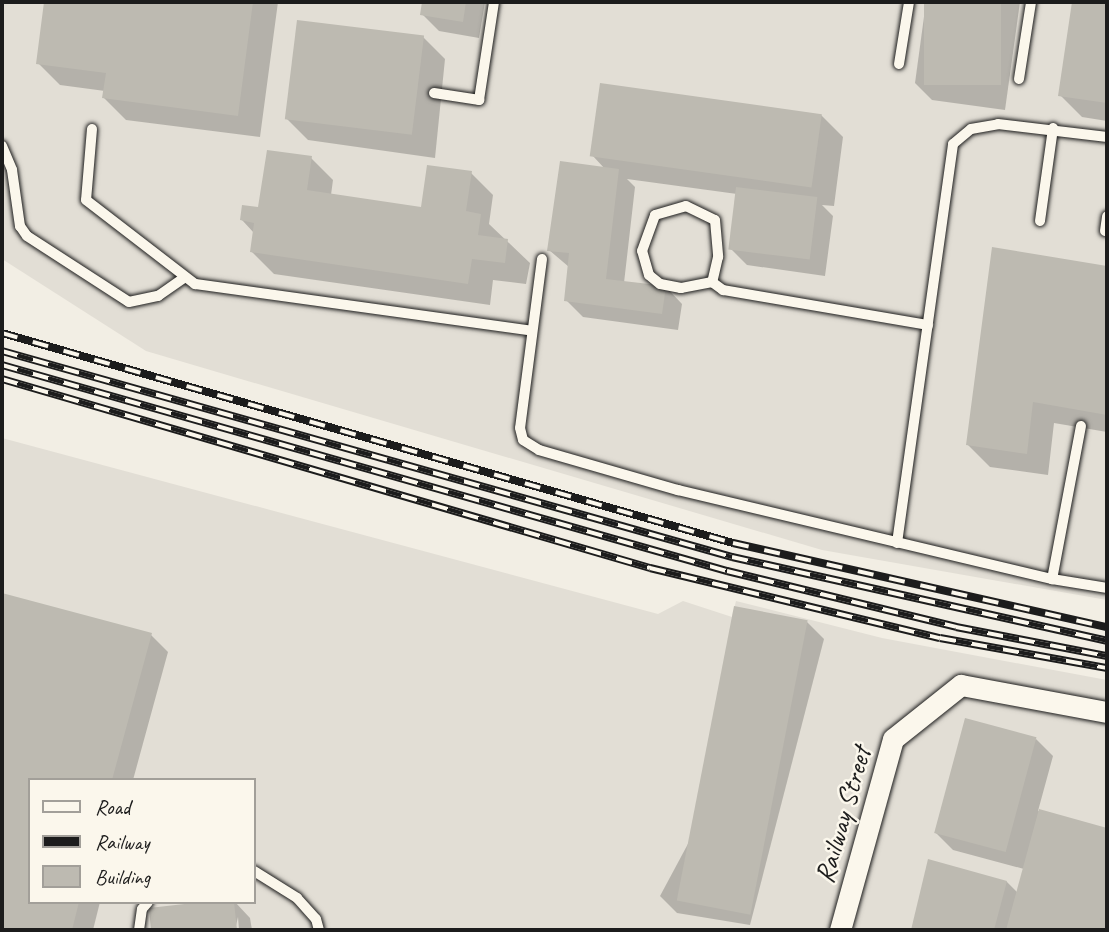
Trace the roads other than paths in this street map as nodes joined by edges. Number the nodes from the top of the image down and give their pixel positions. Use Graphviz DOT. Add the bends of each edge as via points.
graph roads {
  1 [pos="494,2"];
  2 [pos="909,2"];
  3 [pos="1031,2"];
  4 [pos="899,64"];
  5 [pos="1019,79"];
  6 [pos="435,93"];
  7 [pos="1054,128"];
  8 [pos="92,129"];
  9 [pos="1107,137"];
  10 [pos="2,146"];
  11 [pos="1107,216"];
  12 [pos="1040,221"];
  13 [pos="1105,231"];
  14 [pos="542,259"];
  15 [pos="184,277"];
  16 [pos="712,282"];
  17 [pos="928,325"];
  18 [pos="532,331"];
  19 [pos="1081,426"];
  20 [pos="897,543"];
  21 [pos="1052,579"];
  22 [pos="1107,588"];
  23 [pos="1107,712"];
  24 [pos="256,873"];
  25 [pos="146,904"];
  26 [pos="139,930"];
  27 [pos="320,930"];
  28 [pos="840,930"];
  1 -- 6 [label="lane" via="479,100"];
  2 -- 4 [label="lane"];
  3 -- 5 [label="lane"];
  7 -- 9 [label="lane"];
  7 -- 12 [label="lane"];
  7 -- 17 [label="lane" via="998,124 971,129 953,144"];
  8 -- 15 [label="lane" via="86,200"];
  10 -- 15 [label="lane" via="12,170 20,226 27,236 129,302 158,296"];
  11 -- 13 [label="lane"];
  14 -- 18 [label="lane"];
  15 -- 18 [label="lane" via="211,289"];
  16 -- 16 [label="lane" via="719,248 715,220 686,206 655,215 642,251 649,275 660,284 681,288"];
  16 -- 17 [label="lane" via="734,294"];
  17 -- 20 [label="lane"];
  18 -- 20 [label="lane" via="520,428 523,440 539,450"];
  19 -- 21 [label="lane"];
  20 -- 21 [label="lane"];
  21 -- 22 [label="lane"];
  23 -- 28 [label="street, Railway Street" via="961,685 893,739"];
  24 -- 27 [label="lane" via="297,898"];
  25 -- 26 [label="lane"];
}
